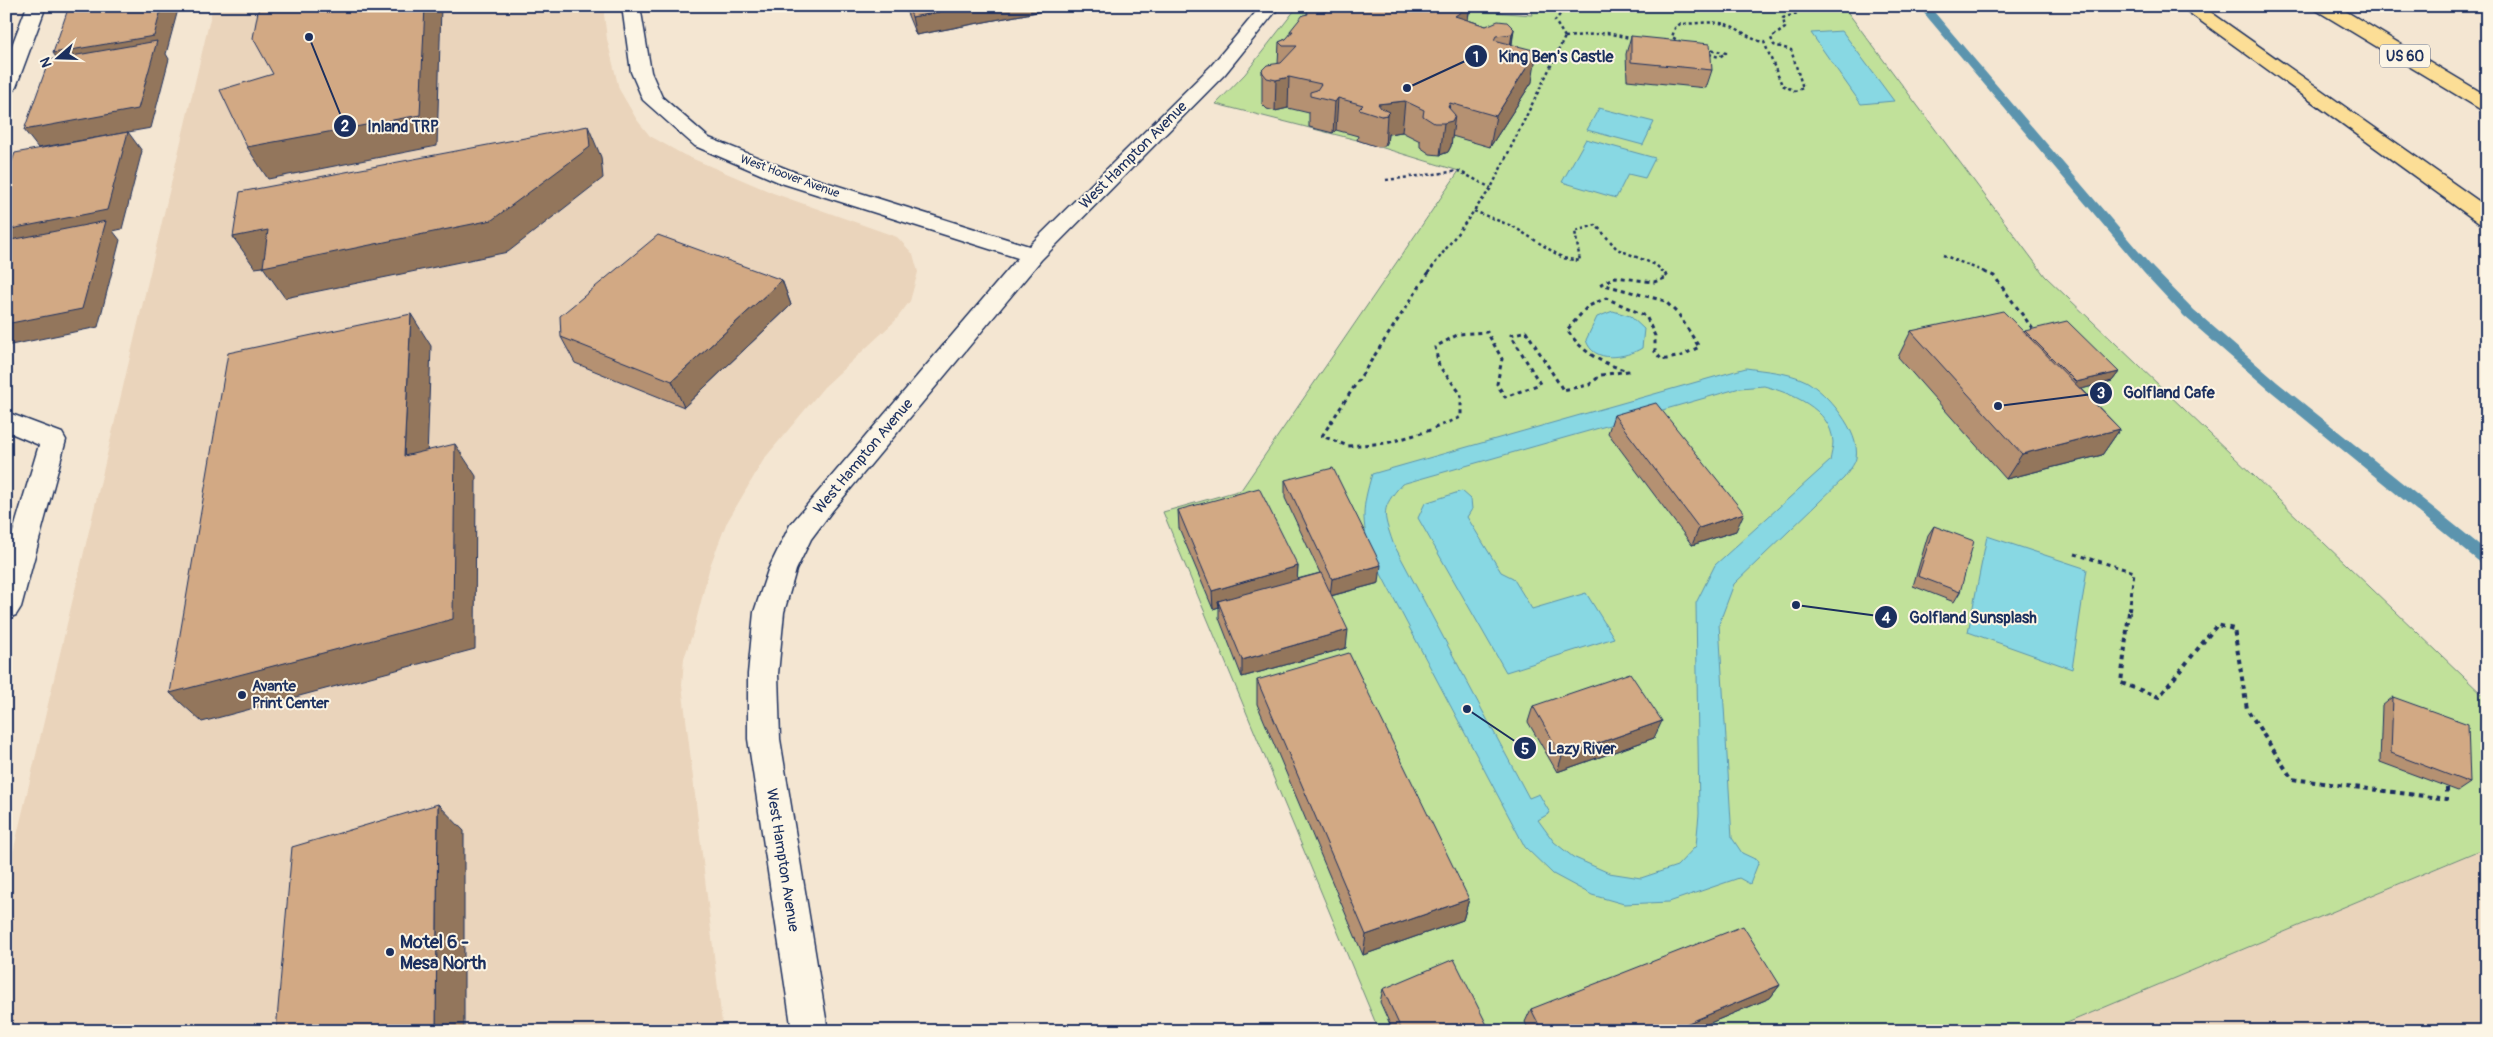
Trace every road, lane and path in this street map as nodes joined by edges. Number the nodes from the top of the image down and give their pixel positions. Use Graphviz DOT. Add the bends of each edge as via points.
graph roads {
  1 [pos="37,6"];
  2 [pos="631,6"];
  3 [pos="1271,6"];
  4 [pos="1576,6"];
  5 [pos="1798,6"];
  6 [pos="2189,6"];
  7 [pos="2323,6"];
  8 [pos="1565,37"];
  9 [pos="1642,41"];
  10 [pos="1687,43"];
  11 [pos="1704,47"];
  12 [pos="1700,52"];
  13 [pos="6,87"];
  14 [pos="2487,105"];
  15 [pos="1386,180"];
  16 [pos="1491,188"];
  17 [pos="1474,211"];
  18 [pos="2487,218"];
  19 [pos="1033,255"];
  20 [pos="1943,255"];
  21 [pos="2038,337"];
  22 [pos="6,421"];
  23 [pos="2075,554"];
  24 [pos="7,599"];
  25 [pos="2447,787"];
  26 [pos="810,1031"];
  1 -- 13 [label="street"];
  2 -- 19 [label="street, West Hoover Avenue" via="641,72 653,100 702,142 790,178"];
  3 -- 19 [label="street, West Hampton Avenue" via="1218,70"];
  4 -- 8 [label="path" via="1555,20"];
  5 -- 10 [label="path" via="1798,13 1786,15 1785,28 1771,38 1774,45 1791,50 1795,57 1802,88 1795,91 1782,85 1764,42 1753,42 1729,25 1680,24 1675,27 1672,37"];
  6 -- 18 [label="highway"];
  7 -- 14 [label="highway, US 60"];
  8 -- 9 [label="path" via="1607,33"];
  8 -- 16 [label="path"];
  11 -- 12 [label="path" via="1726,53 1719,57"];
  15 -- 16 [label="path" via="1459,170"];
  16 -- 17 [label="path"];
  17 -- 17 [label="path" via="1423,280 1322,436 1348,446 1386,443 1461,417 1461,394 1439,366 1435,347 1450,335 1487,332 1502,359 1498,384 1504,397 1540,384 1511,336 1526,331 1563,390 1589,386 1601,375 1628,371 1601,363 1579,349 1567,330 1581,310 1606,298 1646,316 1655,336 1655,352 1662,360 1682,356 1699,347 1679,315 1665,301 1601,284 1615,277 1654,282 1668,276 1656,265 1618,249 1596,224 1575,231 1580,260 1563,258 1514,228"];
  19 -- 26 [label="street, West Hampton Avenue" via="800,533 782,570 769,612 763,674 764,739"];
  20 -- 21 [label="path" via="1994,276"];
  22 -- 24 [label="street" via="53,440"];
  23 -- 25 [label="path" via="2134,572 2121,683 2159,697 2217,625 2234,629 2246,709 2292,779 2447,799"];
}
